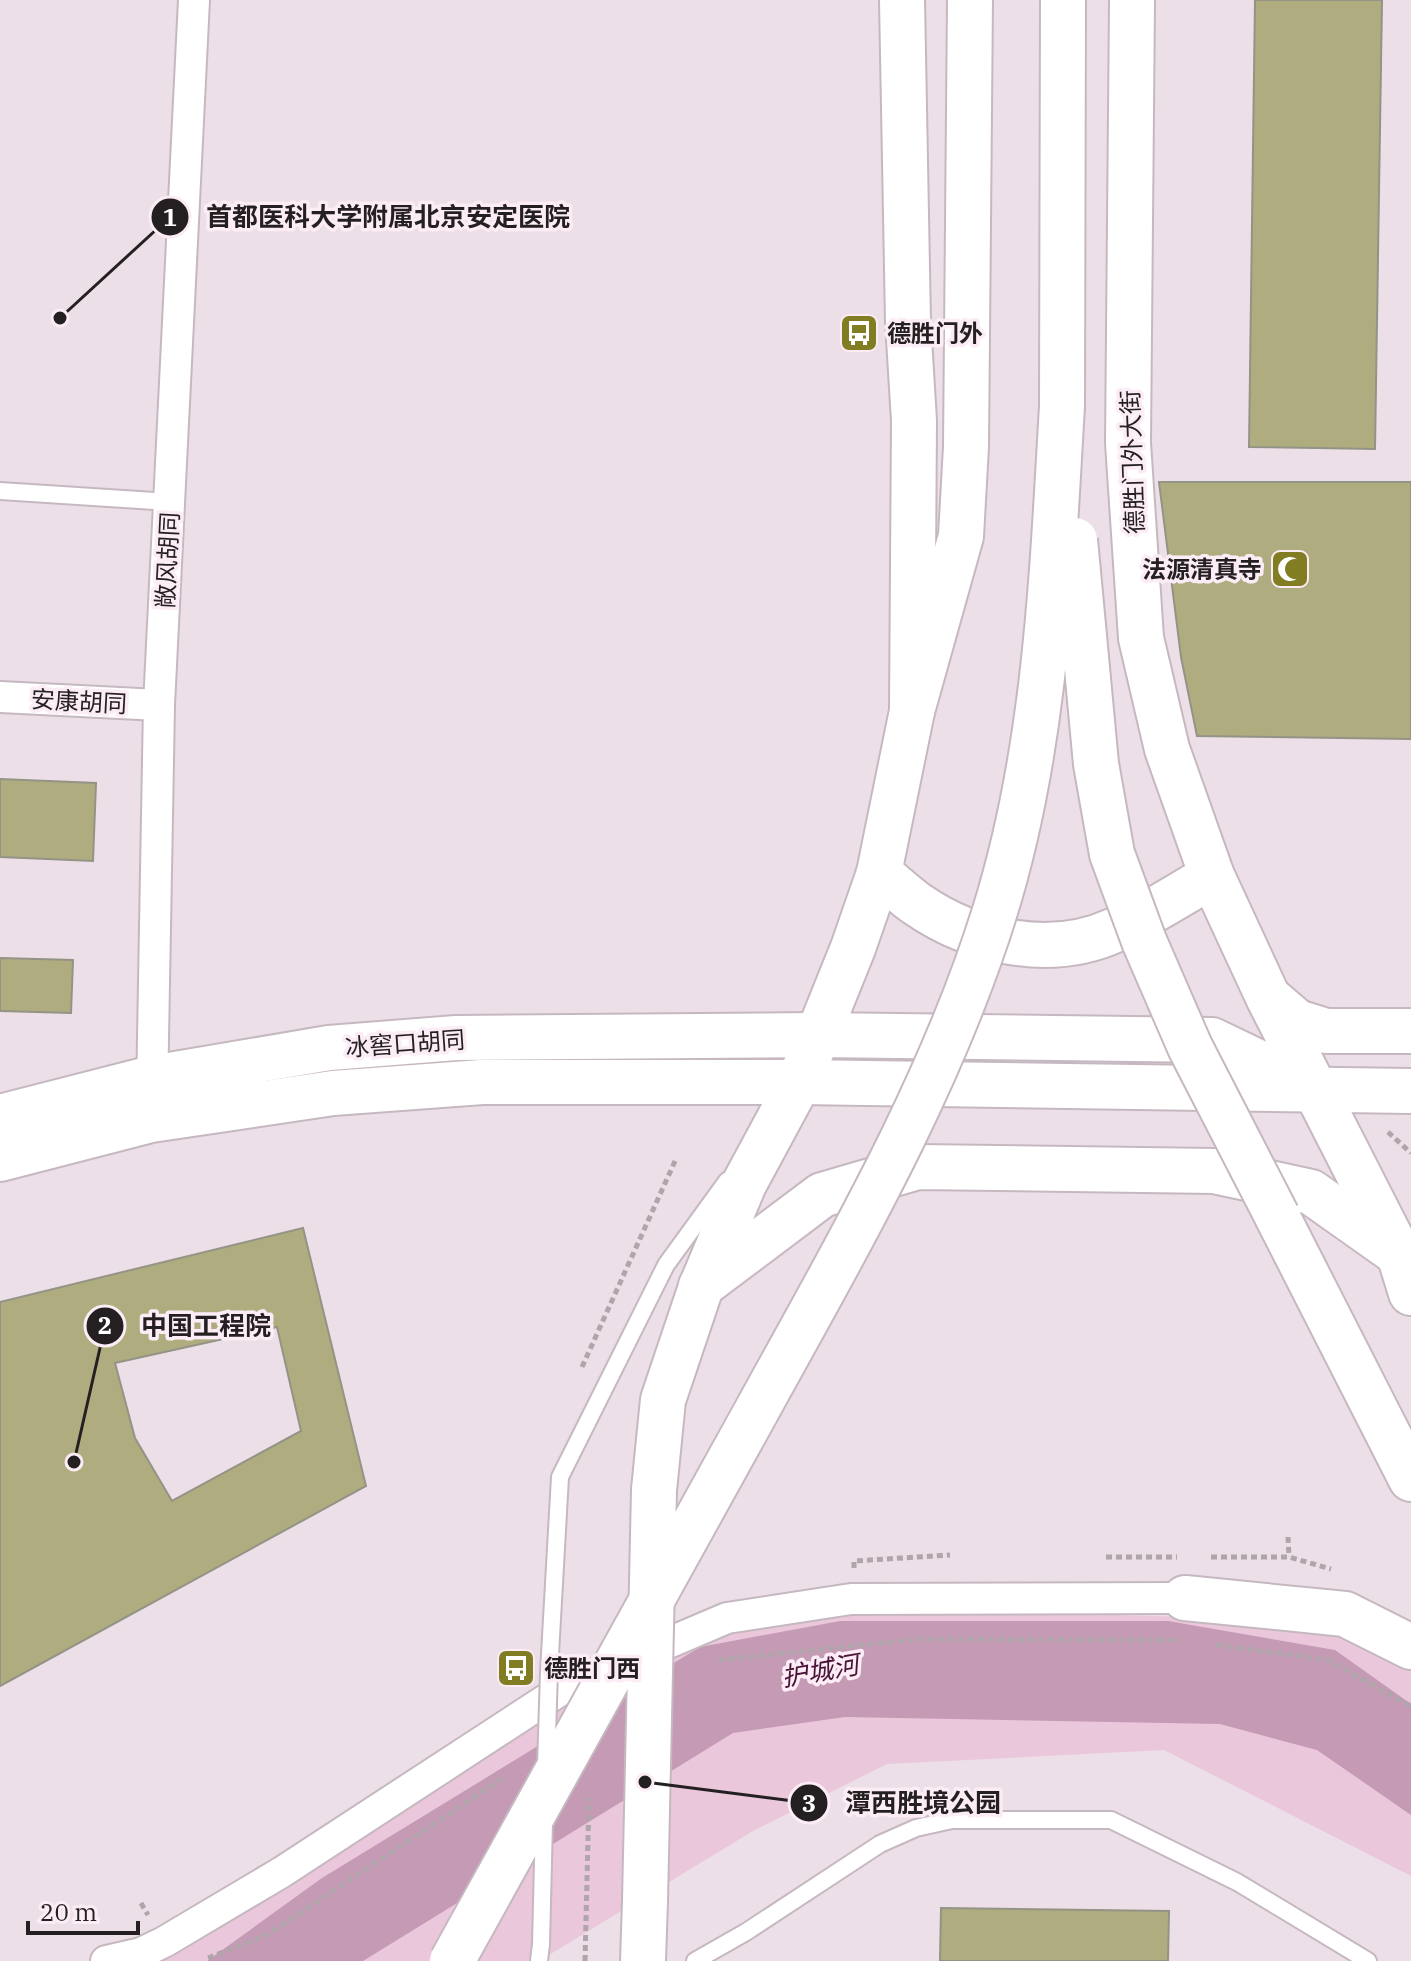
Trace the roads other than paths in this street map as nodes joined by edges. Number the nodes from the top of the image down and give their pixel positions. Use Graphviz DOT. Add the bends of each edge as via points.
graph roads {
  1 [pos="194,0"];
  2 [pos="902,0"];
  3 [pos="970,0"];
  4 [pos="1063,0"];
  5 [pos="1132,0"];
  6 [pos="1062,406"];
  7 [pos="0,491"];
  8 [pos="170,502"];
  9 [pos="0,697"];
  10 [pos="159,705"];
  11 [pos="912,711"];
  12 [pos="879,873"];
  13 [pos="1212,876"];
  14 [pos="1268,997"];
  15 [pos="1411,1031"];
  16 [pos="818,1035"];
  17 [pos="152,1078"];
  18 [pos="799,1082"];
  19 [pos="1316,1090"];
  20 [pos="1411,1091"];
  21 [pos="0,1117"];
  22 [pos="151,1120"];
  23 [pos="0,1159"];
  24 [pos="1405,1273"];
  25 [pos="701,1287"];
  26 [pos="1411,1479"];
  27 [pos="1185,1598"];
  28 [pos="1411,1647"];
  29 [pos="540,1952"];
  30 [pos="106,1961"];
  31 [pos="452,1961"];
  32 [pos="643,1961"];
  33 [pos="695,1961"];
  34 [pos="1368,1961"];
  1 -- 8 [label="street, 敞风胡同"];
  2 -- 11 [label="main road" via="914,421"];
  3 -- 11 [label="main road" via="961,536"];
  4 -- 6 [label="main road"];
  5 -- 13 [label="main road, 德胜门外大街" via="1128,443 1141,638 1167,749"];
  6 -- 26 [label="main road, bridge" via="1096,764 1112,854 1190,1047"];
  6 -- 31 [label="main road, bridge" via="1048,629 1029,778 995,910 942,1058 873,1201"];
  7 -- 8 [label="lane"];
  8 -- 10 [label="street, 敞风胡同"];
  9 -- 10 [label="street, 安康胡同"];
  10 -- 17 [label="street, 敞风胡同"];
  11 -- 12 [label="main road"];
  12 -- 13 [label="main road" via="917,904 968,933 1071,945 1114,931"];
  12 -- 16 [label="main road"];
  13 -- 14 [label="main road, 德胜门外大街"];
  14 -- 15 [label="main road" via="1297,1022 1326,1031"];
  14 -- 19 [label="main road, 德胜门外大街"];
  16 -- 17 [label="main road, 冰窖口胡同" via="456,1038 329,1048"];
  16 -- 18 [label="main road"];
  16 -- 19 [label="main road, 冰窖口胡同" via="1212,1040"];
  17 -- 21 [label="main road, 冰窖口胡同"];
  17 -- 22 [label="street, 敞风胡同"];
  18 -- 19 [label="main road, 冰窖口胡同"];
  18 -- 22 [label="main road, 冰窖口胡同" via="482,1082 333,1093"];
  18 -- 25 [label="main road" via="744,1184"];
  18 -- 29 [label="lane, bridge" via="666,1265 560,1477"];
  19 -- 20 [label="main road, 冰窖口胡同"];
  19 -- 24 [label="main road, 德胜门外大街"];
  22 -- 23 [label="main road, 冰窖口胡同"];
  24 -- 25 [label="main road" via="1311,1192 1214,1171 918,1167 822,1195"];
  25 -- 32 [label="main road, bridge" via="663,1400 654,1490"];
  27 -- 28 [label="main road" via="1345,1614"];
  27 -- 30 [label="street" via="851,1599 727,1618 567,1686 282,1872 164,1942"];
  33 -- 34 [label="lane" via="880,1844 916,1828 952,1820 1111,1820 1237,1882"];
}
